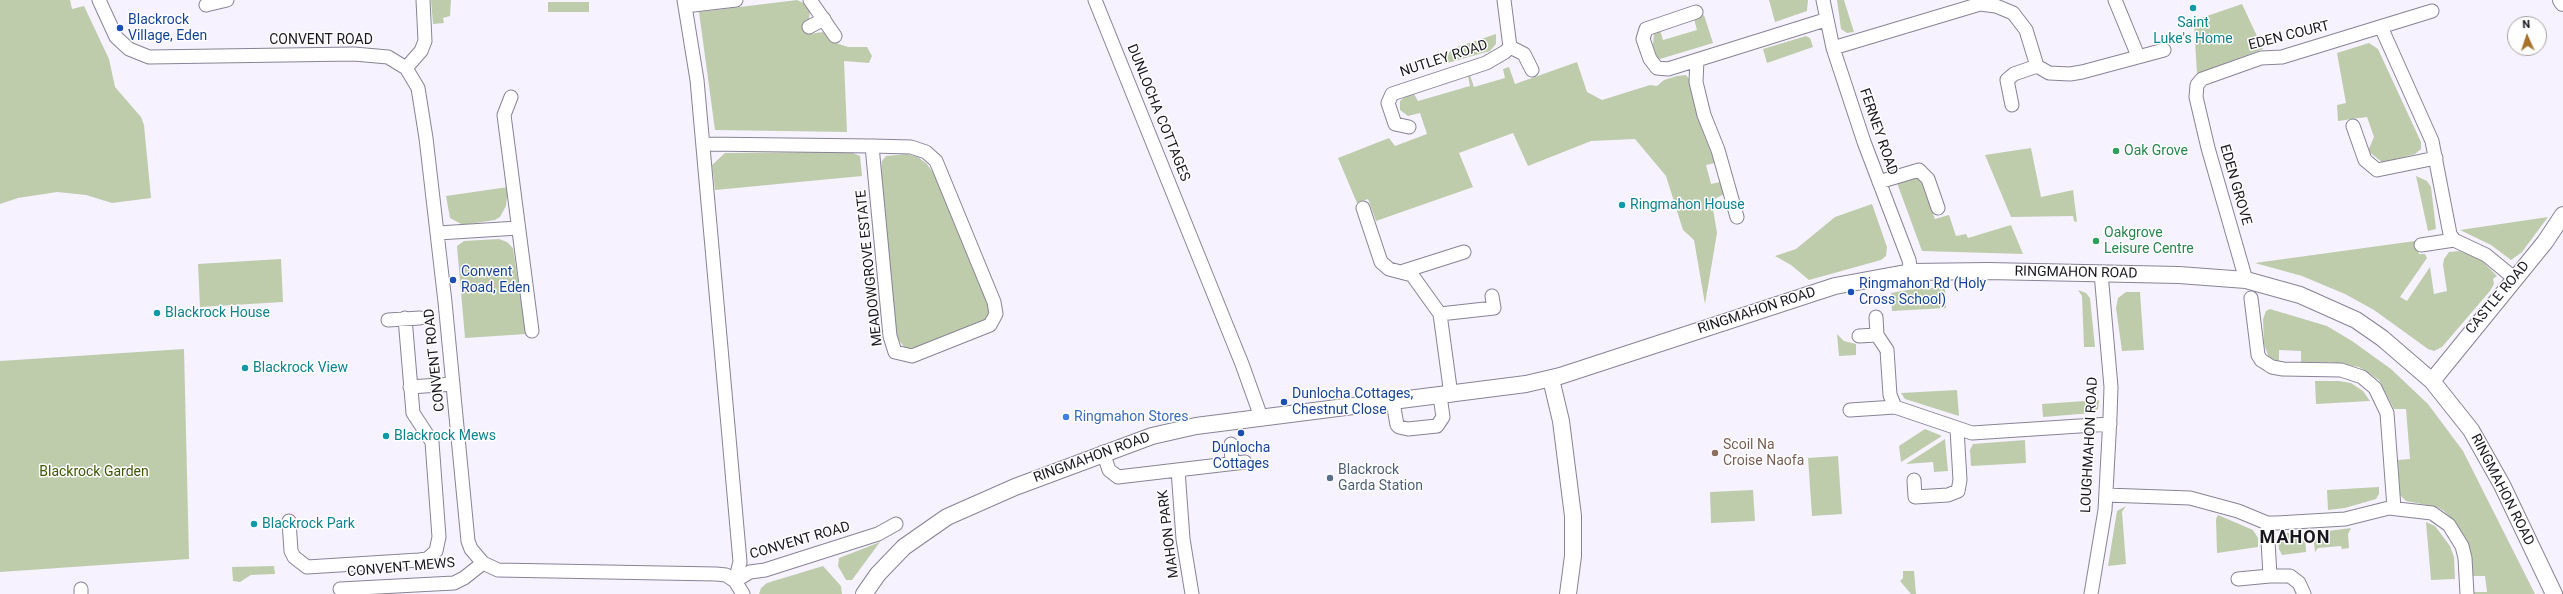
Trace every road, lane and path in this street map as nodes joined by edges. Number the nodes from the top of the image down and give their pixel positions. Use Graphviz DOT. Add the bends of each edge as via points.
graph roads {
  1 [pos="99,0"];
  2 [pos="227,0"];
  3 [pos="423,0"];
  4 [pos="736,0"];
  5 [pos="810,0"];
  6 [pos="1095,0"];
  7 [pos="1504,0"];
  8 [pos="1823,0"];
  9 [pos="2115,0"];
  10 [pos="2561,0"];
  11 [pos="685,3"];
  12 [pos="2563,3"];
  13 [pos="206,5"];
  14 [pos="2432,11"];
  15 [pos="1696,12"];
  16 [pos="824,19"];
  17 [pos="1825,20"];
  18 [pos="809,27"];
  19 [pos="2381,28"];
  20 [pos="835,36"];
  21 [pos="1510,47"];
  22 [pos="1833,48"];
  23 [pos="2164,50"];
  24 [pos="2138,56"];
  25 [pos="1697,60"];
  26 [pos="2037,66"];
  27 [pos="406,68"];
  28 [pos="1532,70"];
  29 [pos="511,97"];
  30 [pos="2196,97"];
  31 [pos="2012,104"];
  32 [pos="2353,126"];
  33 [pos="1409,127"];
  34 [pos="703,144"];
  35 [pos="872,146"];
  36 [pos="2436,158"];
  37 [pos="1879,182"];
  38 [pos="1363,208"];
  39 [pos="1938,208"];
  40 [pos="2563,216"];
  41 [pos="1737,218"];
  42 [pos="518,228"];
  43 [pos="438,233"];
  44 [pos="2454,240"];
  45 [pos="2421,245"];
  46 [pos="1464,252"];
  47 [pos="1404,271"];
  48 [pos="1911,272"];
  49 [pos="2101,273"];
  50 [pos="2514,278"];
  51 [pos="2246,280"];
  52 [pos="2251,298"];
  53 [pos="1493,302"];
  54 [pos="1440,314"];
  55 [pos="1876,317"];
  56 [pos="404,318"];
  57 [pos="420,318"];
  58 [pos="388,320"];
  59 [pos="532,331"];
  60 [pos="1877,335"];
  61 [pos="1859,336"];
  62 [pos="1551,379"];
  63 [pos="2432,381"];
  64 [pos="453,384"];
  65 [pos="410,387"];
  66 [pos="1445,395"];
  67 [pos="1393,402"];
  68 [pos="1895,407"];
  69 [pos="1850,410"];
  70 [pos="1261,417"];
  71 [pos="2110,424"];
  72 [pos="1957,429"];
  73 [pos="1231,444"];
  74 [pos="1103,452"];
  75 [pos="1178,470"];
  76 [pos="1914,480"];
  77 [pos="2106,495"];
  78 [pos="2394,508"];
  79 [pos="289,521"];
  80 [pos="2266,523"];
  81 [pos="896,524"];
  82 [pos="483,563"];
  83 [pos="2270,576"];
  84 [pos="2238,579"];
  85 [pos="735,581"];
  86 [pos="340,589"];
  87 [pos="743,594"];
  88 [pos="864,594"];
  89 [pos="1192,594"];
  90 [pos="1568,594"];
  91 [pos="2091,594"];
  92 [pos="2304,594"];
  93 [pos="2467,594"];
  94 [pos="2554,594"];
  1 -- 27 [label="street, CONVENT ROAD" via="116,37 129,49 149,58 354,54 388,57"];
  2 -- 13 [label="street"];
  3 -- 27 [label="street" via="425,41 421,51"];
  4 -- 11 [label="street"];
  5 -- 16 [label="street"];
  6 -- 70 [label="street, DUNLOCHA COTTAGES"];
  7 -- 21 [label="street"];
  8 -- 17 [label="street, FERNEY ROAD"];
  9 -- 24 [label="street"];
  10 -- 12 [label="street"];
  11 -- 34 [label="street" via="695,63"];
  14 -- 19 [label="street, EDEN COURT"];
  15 -- 25 [label="street" via="1649,27 1644,33 1653,64 1662,69"];
  16 -- 18 [label="street"];
  16 -- 20 [label="street"];
  17 -- 22 [label="street, FERNEY ROAD"];
  17 -- 25 [label="street"];
  19 -- 30 [label="street, EDEN COURT" via="2282,57 2261,58 2202,79 2197,85"];
  19 -- 36 [label="street" via="2424,122"];
  21 -- 28 [label="street" via="1524,54"];
  21 -- 33 [label="street, NUTLEY ROAD" via="1498,58 1392,94 1388,103 1395,124"];
  22 -- 26 [label="street" via="1974,5 1986,4 2004,9 2021,22"];
  22 -- 37 [label="street, FERNEY ROAD"];
  23 -- 24 [label="street"];
  24 -- 26 [label="street" via="2070,74 2049,73"];
  25 -- 41 [label="street" via="1696,75 1701,102 1718,150"];
  26 -- 31 [label="street" via="2014,74 2007,80"];
  27 -- 43 [label="street, CONVENT ROAD" via="418,88"];
  29 -- 42 [label="street" via="504,115"];
  30 -- 51 [label="street, EDEN GROVE" via="2220,196"];
  32 -- 36 [label="street" via="2365,160 2377,170"];
  34 -- 35 [label="street, MEADOWGROVE ESTATE"];
  34 -- 85 [label="street" via="740,562"];
  35 -- 35 [label="street, MEADOWGROVE ESTATE" via="911,147 926,152 936,161 994,302 996,314 990,326 912,356 896,352 890,336"];
  36 -- 44 [label="street" via="2450,234"];
  37 -- 39 [label="street" via="1919,170 1928,180"];
  37 -- 48 [label="street, FERNEY ROAD" via="1909,260"];
  38 -- 47 [label="street" via="1381,262 1389,268"];
  40 -- 50 [label="street, CASTLE ROAD"];
  42 -- 43 [label="street"];
  42 -- 59 [label="street"];
  43 -- 64 [label="street, CONVENT ROAD"];
  44 -- 45 [label="street"];
  44 -- 50 [label="street" via="2486,255"];
  46 -- 47 [label="street"];
  47 -- 54 [label="street" via="1417,280"];
  48 -- 49 [label="street, RINGMAHON ROAD"];
  48 -- 62 [label="street, RINGMAHON ROAD" via="1813,292"];
  49 -- 51 [label="street, RINGMAHON ROAD"];
  49 -- 71 [label="street, LOUGHMAHON ROAD" via="2111,388"];
  50 -- 63 [label="street, CASTLE ROAD"];
  51 -- 63 [label="street, RINGMAHON ROAD" via="2300,295 2356,320 2382,338"];
  52 -- 78 [label="street" via="2258,355 2261,360 2272,367 2283,369 2341,370 2362,377 2374,388 2387,413"];
  53 -- 54 [label="street"];
  54 -- 66 [label="street"];
  55 -- 60 [label="street"];
  56 -- 57 [label="street"];
  56 -- 58 [label="street"];
  56 -- 65 [label="street"];
  60 -- 61 [label="street"];
  60 -- 68 [label="street" via="1887,350 1890,395"];
  62 -- 66 [label="street, RINGMAHON ROAD" via="1506,388"];
  62 -- 90 [label="street" via="1561,421 1573,516 1573,556"];
  63 -- 94 [label="street, RINGMAHON ROAD" via="2471,430 2490,463"];
  64 -- 65 [label="street"];
  64 -- 82 [label="street, CONVENT ROAD" via="468,541"];
  65 -- 79 [label="street" via="413,413 432,442 439,546 432,556 419,560 307,567 294,557 291,551"];
  66 -- 67 [label="street, RINGMAHON ROAD"];
  66 -- 67 [label="street" via="1443,417 1437,426 1408,429 1399,427"];
  67 -- 70 [label="street, RINGMAHON ROAD"];
  68 -- 69 [label="street"];
  68 -- 72 [label="street"];
  70 -- 74 [label="street, RINGMAHON ROAD" via="1173,430"];
  71 -- 72 [label="street" via="1972,433"];
  71 -- 77 [label="street, LOUGHMAHON ROAD"];
  72 -- 76 [label="street" via="1960,480 1958,491 1948,495 1915,497"];
  73 -- 75 [label="street" via="1239,463"];
  74 -- 75 [label="street" via="1109,470 1118,477"];
  74 -- 88 [label="street, RINGMAHON ROAD" via="942,519 895,556"];
  75 -- 89 [label="street, MAHON PARK" via="1183,539"];
  77 -- 80 [label="street" via="2190,498 2238,511"];
  77 -- 91 [label="street, LOUGHMAHON ROAD"];
  78 -- 80 [label="street" via="2345,519"];
  78 -- 93 [label="street" via="2432,513 2449,525 2462,546"];
  80 -- 83 [label="street"];
  81 -- 85 [label="street, CONVENT ROAD" via="878,534 771,568 750,572"];
  82 -- 85 [label="street" via="498,570 716,574 726,575"];
  82 -- 86 [label="street, CONVENT MEWS" via="454,583"];
  83 -- 84 [label="street"];
  83 -- 92 [label="street" via="2290,576 2299,583"];
  85 -- 87 [label="street"];
}
